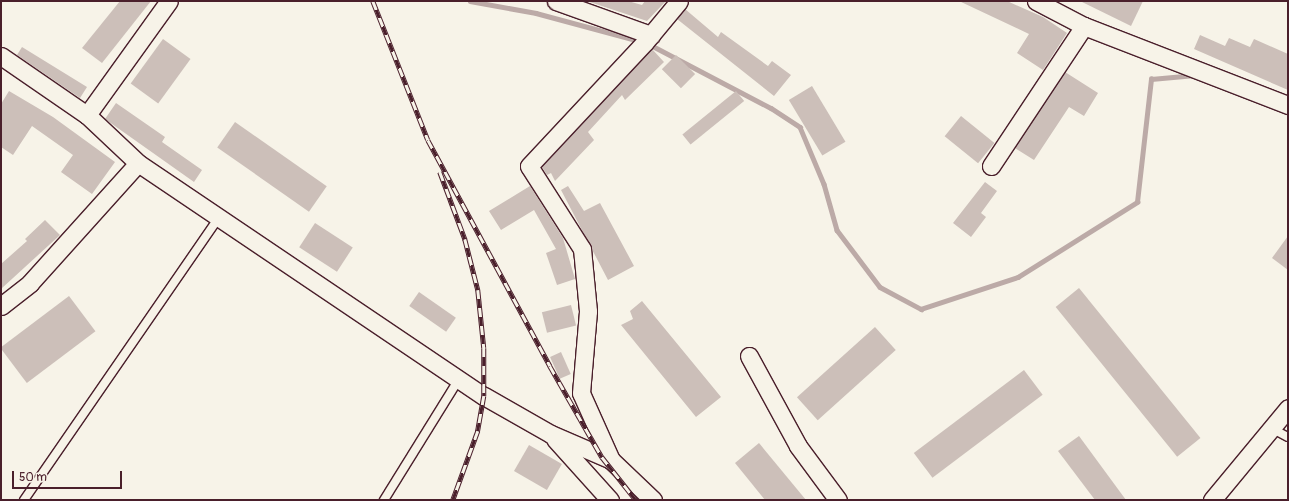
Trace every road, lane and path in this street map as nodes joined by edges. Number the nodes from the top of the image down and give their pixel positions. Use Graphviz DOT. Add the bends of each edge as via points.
graph roads {
  1 [pos="169,1"];
  2 [pos="556,1"];
  3 [pos="679,1"];
  4 [pos="1036,1"];
  5 [pos="1084,26"];
  6 [pos="651,34"];
  7 [pos="1,56"];
  8 [pos="1288,105"];
  9 [pos="87,115"];
  10 [pos="138,163"];
  11 [pos="991,166"];
  12 [pos="219,217"];
  13 [pos="1,306"];
  14 [pos="749,356"];
  15 [pos="459,379"];
  16 [pos="1288,408"];
  17 [pos="1270,428"];
  18 [pos="551,434"];
  19 [pos="1288,437"];
  20 [pos="612,460"];
  21 [pos="24,500"];
  22 [pos="384,500"];
  23 [pos="610,500"];
  24 [pos="653,500"];
  25 [pos="838,500"];
  26 [pos="1212,500"];
  1 -- 9 [label="street"];
  2 -- 6 [label="street"];
  3 -- 6 [label="street"];
  4 -- 5 [label="street"];
  5 -- 8 [label="street"];
  5 -- 11 [label="street"];
  6 -- 20 [label="street" via="529,166 582,249 588,311 581,393"];
  7 -- 9 [label="street"];
  9 -- 10 [label="street"];
  10 -- 12 [label="street"];
  10 -- 13 [label="street" via="30,283"];
  12 -- 15 [label="street"];
  12 -- 21 [label="lane"];
  14 -- 25 [label="street" via="798,446"];
  15 -- 18 [label="street"];
  15 -- 22 [label="lane"];
  16 -- 17 [label="street"];
  17 -- 19 [label="lane"];
  17 -- 26 [label="street"];
  18 -- 20 [label="street"];
  18 -- 23 [label="street"];
  20 -- 24 [label="street"];
}
